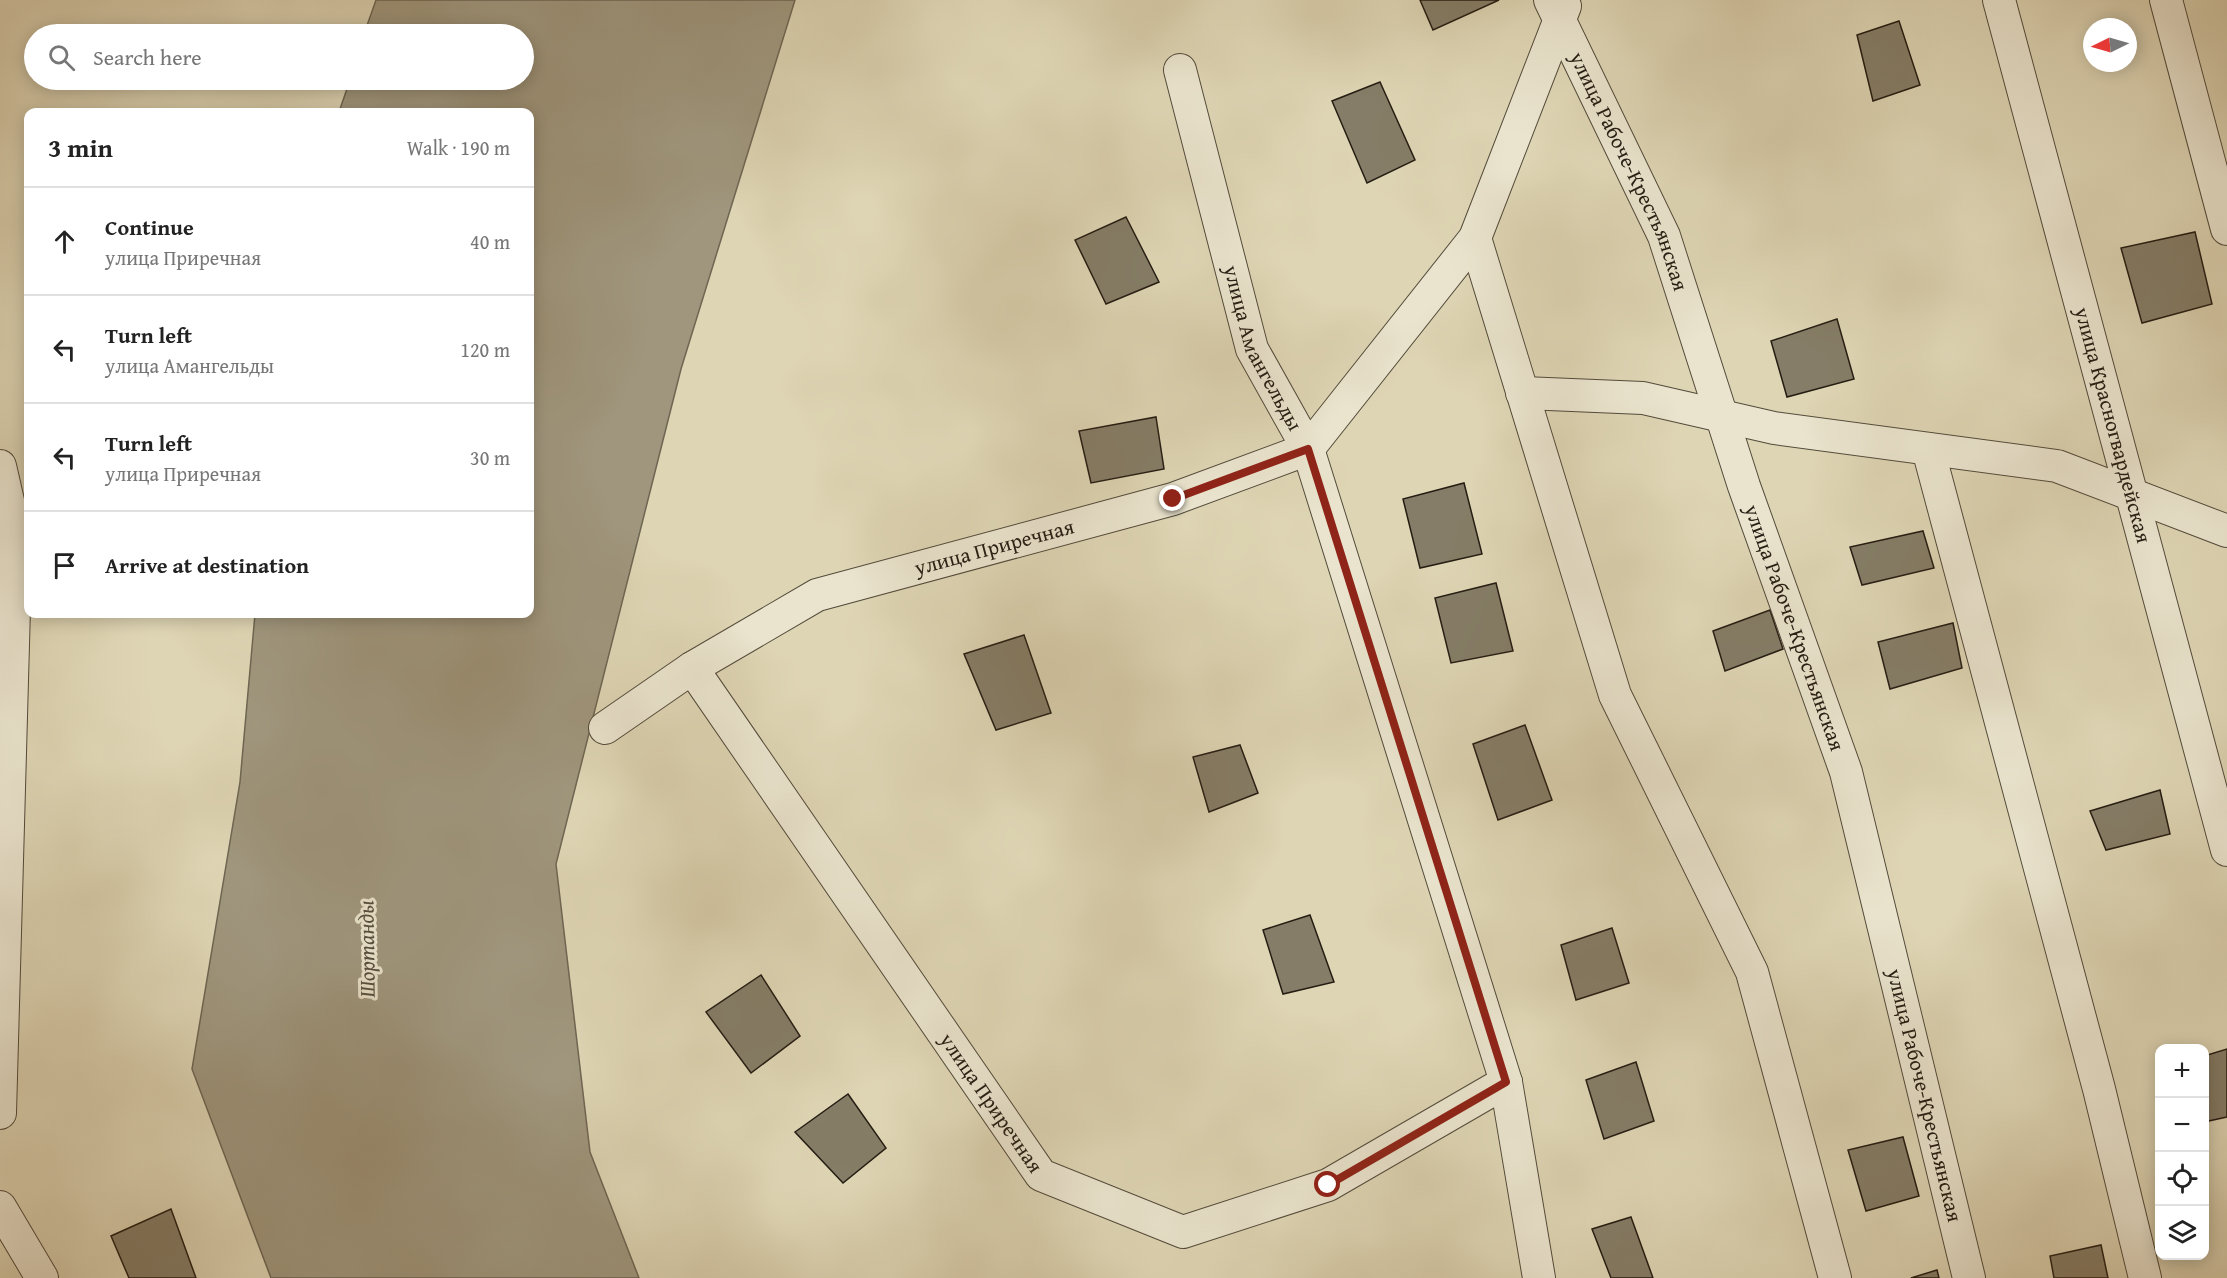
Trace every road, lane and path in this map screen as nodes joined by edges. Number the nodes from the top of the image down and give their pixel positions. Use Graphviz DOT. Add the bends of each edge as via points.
graph roads {
  1 [pos="2000,0"];
  2 [pos="2166,0"];
  3 [pos="1559,6"];
  4 [pos="1180,70"];
  5 [pos="2227,229"];
  6 [pos="1475,238"];
  7 [pos="1522,393"];
  8 [pos="1722,416"];
  9 [pos="1308,449"];
  10 [pos="1928,449"];
  11 [pos="0,466"];
  12 [pos="2133,495"];
  13 [pos="2227,531"];
  14 [pos="692,668"];
  15 [pos="605,728"];
  16 [pos="2227,850"];
  17 [pos="1506,1082"];
  18 [pos="0,1113"];
  19 [pos="0,1207"];
  20 [pos="42,1278"];
  21 [pos="1539,1278"];
  22 [pos="1835,1278"];
  23 [pos="1969,1278"];
  24 [pos="2145,1278"];
  1 -- 12 [label="street, улица Красногвардейская"];
  2 -- 5 [label="street"];
  3 -- 6 [label="street"];
  3 -- 8 [label="street, улица Рабоче-Крестьянская" via="1664,236"];
  4 -- 9 [label="street, улица Амангельды" via="1252,349"];
  6 -- 7 [label="street"];
  6 -- 9 [label="street"];
  7 -- 8 [label="street" via="1643,398"];
  7 -- 22 [label="street" via="1615,695 1752,972"];
  8 -- 10 [label="street" via="1774,428"];
  8 -- 23 [label="street, улица Рабоче-Крестьянская" via="1846,771"];
  9 -- 14 [label="street, улица Приречная" via="1173,499 817,595"];
  9 -- 17 [label="street, улица Амангельды"];
  10 -- 12 [label="street" via="2057,466"];
  10 -- 24 [label="street" via="2099,1089"];
  11 -- 18 [label="street" via="16,536"];
  12 -- 13 [label="street"];
  12 -- 16 [label="street, улица Красногвардейская"];
  14 -- 15 [label="street, улица Приречная"];
  14 -- 17 [label="street, улица Приречная" via="1041,1175 1183,1232 1328,1185"];
  17 -- 21 [label="street, улица Амангельды"];
  19 -- 20 [label="street"];
}
